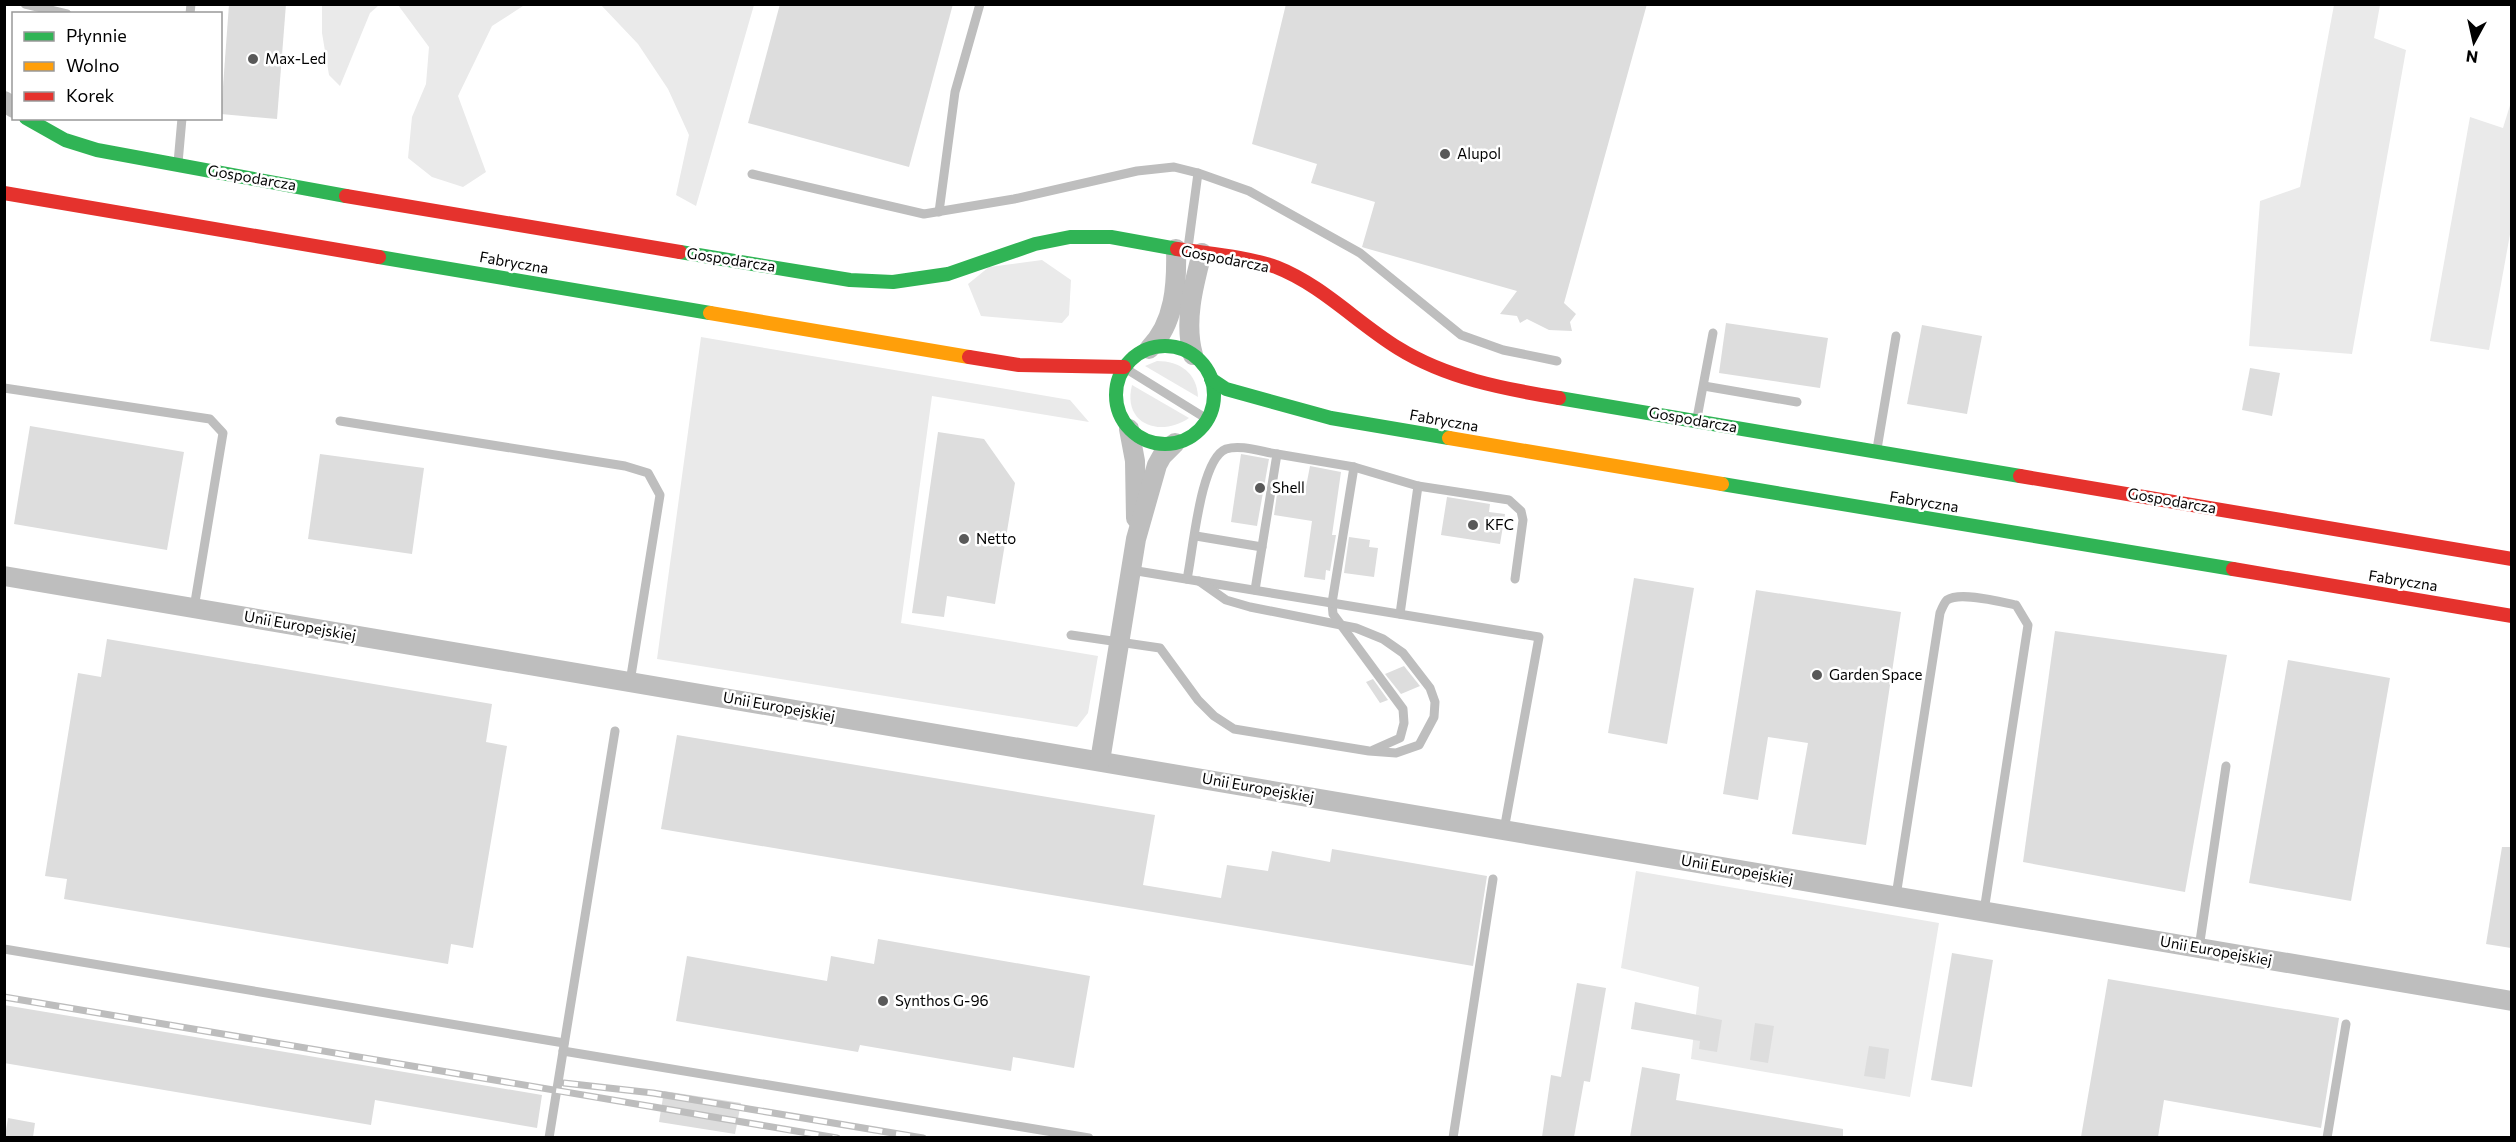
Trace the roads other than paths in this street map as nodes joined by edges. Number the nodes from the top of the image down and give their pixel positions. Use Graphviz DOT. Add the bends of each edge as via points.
graph roads {
  1 [pos="25,4"];
  2 [pos="980,4"];
  3 [pos="38,10"];
  4 [pos="30,120"];
  5 [pos="182,120"];
  6 [pos="178,165"];
  7 [pos="1198,173"];
  8 [pos="752,174"];
  9 [pos="4,193"];
  10 [pos="939,212"];
  11 [pos="1189,251"];
  12 [pos="1713,333"];
  13 [pos="1896,336"];
  14 [pos="1149,349"];
  15 [pos="1193,356"];
  16 [pos="1557,361"];
  17 [pos="1019,365"];
  18 [pos="1124,367"];
  19 [pos="1211,379"];
  20 [pos="1064,380"];
  21 [pos="1704,386"];
  22 [pos="4,388"];
  23 [pos="1101,392"];
  24 [pos="1116,400"];
  25 [pos="1797,402"];
  26 [pos="1266,414"];
  27 [pos="1224,415"];
  28 [pos="1330,418"];
  29 [pos="1207,419"];
  30 [pos="1696,420"];
  31 [pos="340,421"];
  32 [pos="1129,429"];
  33 [pos="1175,443"];
  34 [pos="1877,452"];
  35 [pos="1277,454"];
  36 [pos="1354,467"];
  37 [pos="1418,486"];
  38 [pos="1196,536"];
  39 [pos="1136,539"];
  40 [pos="1262,547"];
  41 [pos="2511,559"];
  42 [pos="1131,570"];
  43 [pos="4,576"];
  44 [pos="1187,579"];
  45 [pos="1515,579"];
  46 [pos="1199,581"];
  47 [pos="1255,590"];
  48 [pos="1332,603"];
  49 [pos="194,608"];
  50 [pos="1400,614"];
  51 [pos="2511,616"];
  52 [pos="1339,625"];
  53 [pos="1071,635"];
  54 [pos="1119,642"];
  55 [pos="630,682"];
  56 [pos="615,731"];
  57 [pos="1369,751"];
  58 [pos="1100,761"];
  59 [pos="2226,766"];
  60 [pos="1504,830"];
  61 [pos="1493,879"];
  62 [pos="1896,896"];
  63 [pos="1984,911"];
  64 [pos="2199,948"];
  65 [pos="4,949"];
  66 [pos="2511,1001"];
  67 [pos="2346,1023"];
  68 [pos="563,1047"];
  69 [pos="549,1137"];
  70 [pos="1089,1137"];
  71 [pos="1453,1137"];
  72 [pos="2327,1137"];
  1 -- 3 [label="lane"];
  2 -- 10 [label="lane" via="955,92"];
  4 -- 6 [label="main road, Gospodarcza" via="65,140 97,150"];
  5 -- 6 [label="lane"];
  6 -- 11 [label="main road, Gospodarcza" via="368,200 882,283 920,280 961,270 1005,252 1056,238 1111,237"];
  7 -- 10 [label="lane" via="1174,167 1137,171"];
  7 -- 11 [label="lane"];
  7 -- 16 [label="lane" via="1249,191 1360,253 1461,335 1503,351"];
  8 -- 10 [label="lane" via="924,214"];
  9 -- 17 [label="main road, Fabryczna"];
  11 -- 14 [label="street" via="1177,270 1167,324"];
  11 -- 15 [label="street" via="1194,286 1189,326"];
  11 -- 30 [label="main road, Gospodarcza" via="1286,271 1329,295 1396,347 1457,376 1511,390"];
  12 -- 21 [label="lane"];
  13 -- 34 [label="lane"];
  14 -- 15 [label="main road" via="1172,346"];
  14 -- 18 [label="main road"];
  15 -- 19 [label="main road"];
  17 -- 18 [label="main road, Fabryczna"];
  17 -- 20 [label="main road, Fabryczna"];
  18 -- 24 [label="main road"];
  18 -- 29 [label="lane"];
  19 -- 28 [label="main road, Fabryczna" via="1226,389"];
  19 -- 29 [label="main road" via="1213,401"];
  21 -- 25 [label="lane"];
  21 -- 30 [label="lane"];
  22 -- 49 [label="lane" via="210,419 223,433"];
  23 -- 24 [label="main road"];
  24 -- 32 [label="main road"];
  26 -- 28 [label="main road, Fabryczna"];
  27 -- 29 [label="main road"];
  28 -- 51 [label="main road, Fabryczna"];
  29 -- 33 [label="main road" via="1192,436"];
  30 -- 34 [label="main road, Gospodarcza"];
  31 -- 55 [label="lane" via="625,466 648,473 660,495"];
  32 -- 33 [label="main road" via="1150,442"];
  32 -- 39 [label="street" via="1135,461"];
  33 -- 39 [label="street" via="1158,465"];
  34 -- 41 [label="main road, Gospodarcza"];
  35 -- 36 [label="lane"];
  35 -- 38 [label="lane" via="1239,448 1226,449 1218,455 1206,477"];
  35 -- 40 [label="lane"];
  36 -- 37 [label="lane"];
  36 -- 48 [label="lane"];
  37 -- 45 [label="lane" via="1516,504 1522,520"];
  37 -- 50 [label="lane"];
  38 -- 40 [label="lane"];
  38 -- 44 [label="lane"];
  39 -- 42 [label="street"];
  40 -- 47 [label="lane"];
  42 -- 44 [label="lane"];
  42 -- 54 [label="street"];
  43 -- 49 [label="street, Unii Europejskiej"];
  44 -- 46 [label="lane"];
  46 -- 47 [label="lane"];
  46 -- 52 [label="lane" via="1226,600"];
  47 -- 48 [label="lane"];
  48 -- 50 [label="lane"];
  48 -- 52 [label="lane"];
  49 -- 55 [label="street, Unii Europejskiej"];
  50 -- 60 [label="lane" via="1539,637"];
  52 -- 57 [label="lane" via="1403,709 1400,738"];
  52 -- 57 [label="lane" via="1371,633 1403,653 1430,688 1434,702 1434,717 1419,745 1396,753"];
  53 -- 54 [label="lane"];
  54 -- 57 [label="lane" via="1160,648 1198,700 1234,729"];
  54 -- 58 [label="street"];
  55 -- 58 [label="street, Unii Europejskiej"];
  56 -- 68 [label="lane"];
  58 -- 60 [label="street, Unii Europejskiej"];
  59 -- 64 [label="lane"];
  60 -- 62 [label="street, Unii Europejskiej"];
  61 -- 71 [label="lane"];
  62 -- 63 [label="street, Unii Europejskiej"];
  62 -- 63 [label="lane" via="1940,613 1945,602 1956,596 2001,602 2016,605 2028,625"];
  63 -- 64 [label="street, Unii Europejskiej"];
  64 -- 66 [label="street, Unii Europejskiej"];
  65 -- 68 [label="lane"];
  67 -- 72 [label="lane"];
  68 -- 69 [label="lane"];
  68 -- 70 [label="lane"];
}
